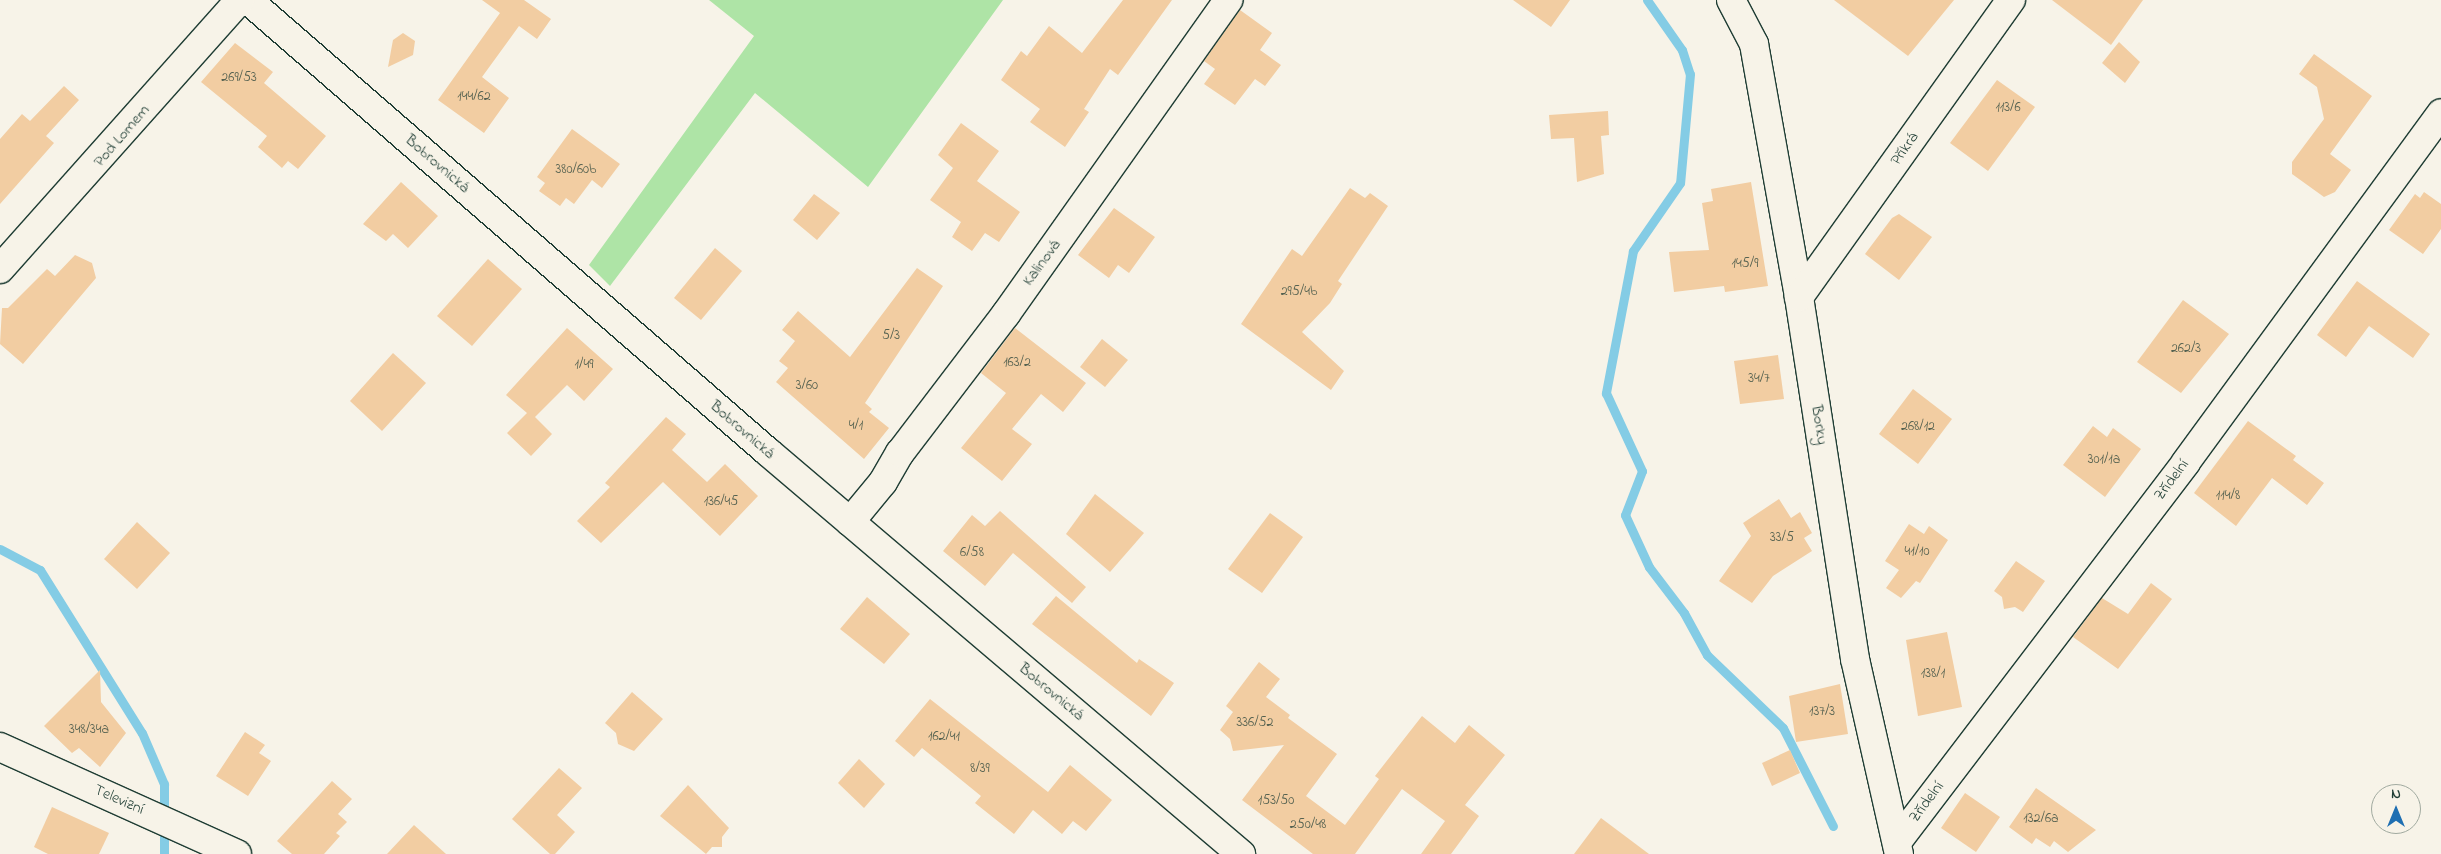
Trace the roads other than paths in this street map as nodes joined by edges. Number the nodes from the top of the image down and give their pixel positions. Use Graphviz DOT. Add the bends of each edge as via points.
graph roads {
  1 [pos="240,0"];
  2 [pos="248,0"];
  3 [pos="1228,0"];
  4 [pos="1731,0"];
  5 [pos="2010,0"];
  6 [pos="2441,113"];
  7 [pos="0,269"];
  8 [pos="1800,297"];
  9 [pos="850,522"];
  10 [pos="0,747"];
  11 [pos="1898,848"];
  12 [pos="237,854"];
  13 [pos="1241,854"];
  1 -- 7 [label="street, Pod Lomem"];
  2 -- 9 [label="street, Bobrovnická"];
  3 -- 9 [label="street, Kalinová" via="1006,314"];
  4 -- 8 [label="street, Borky" via="1754,44"];
  5 -- 8 [label="street, Příkrá"];
  6 -- 11 [label="street, Zřídelní"];
  8 -- 11 [label="street, Borky" via="1855,660"];
  9 -- 13 [label="street, Bobrovnická"];
  10 -- 12 [label="street, Televizní"];
}
